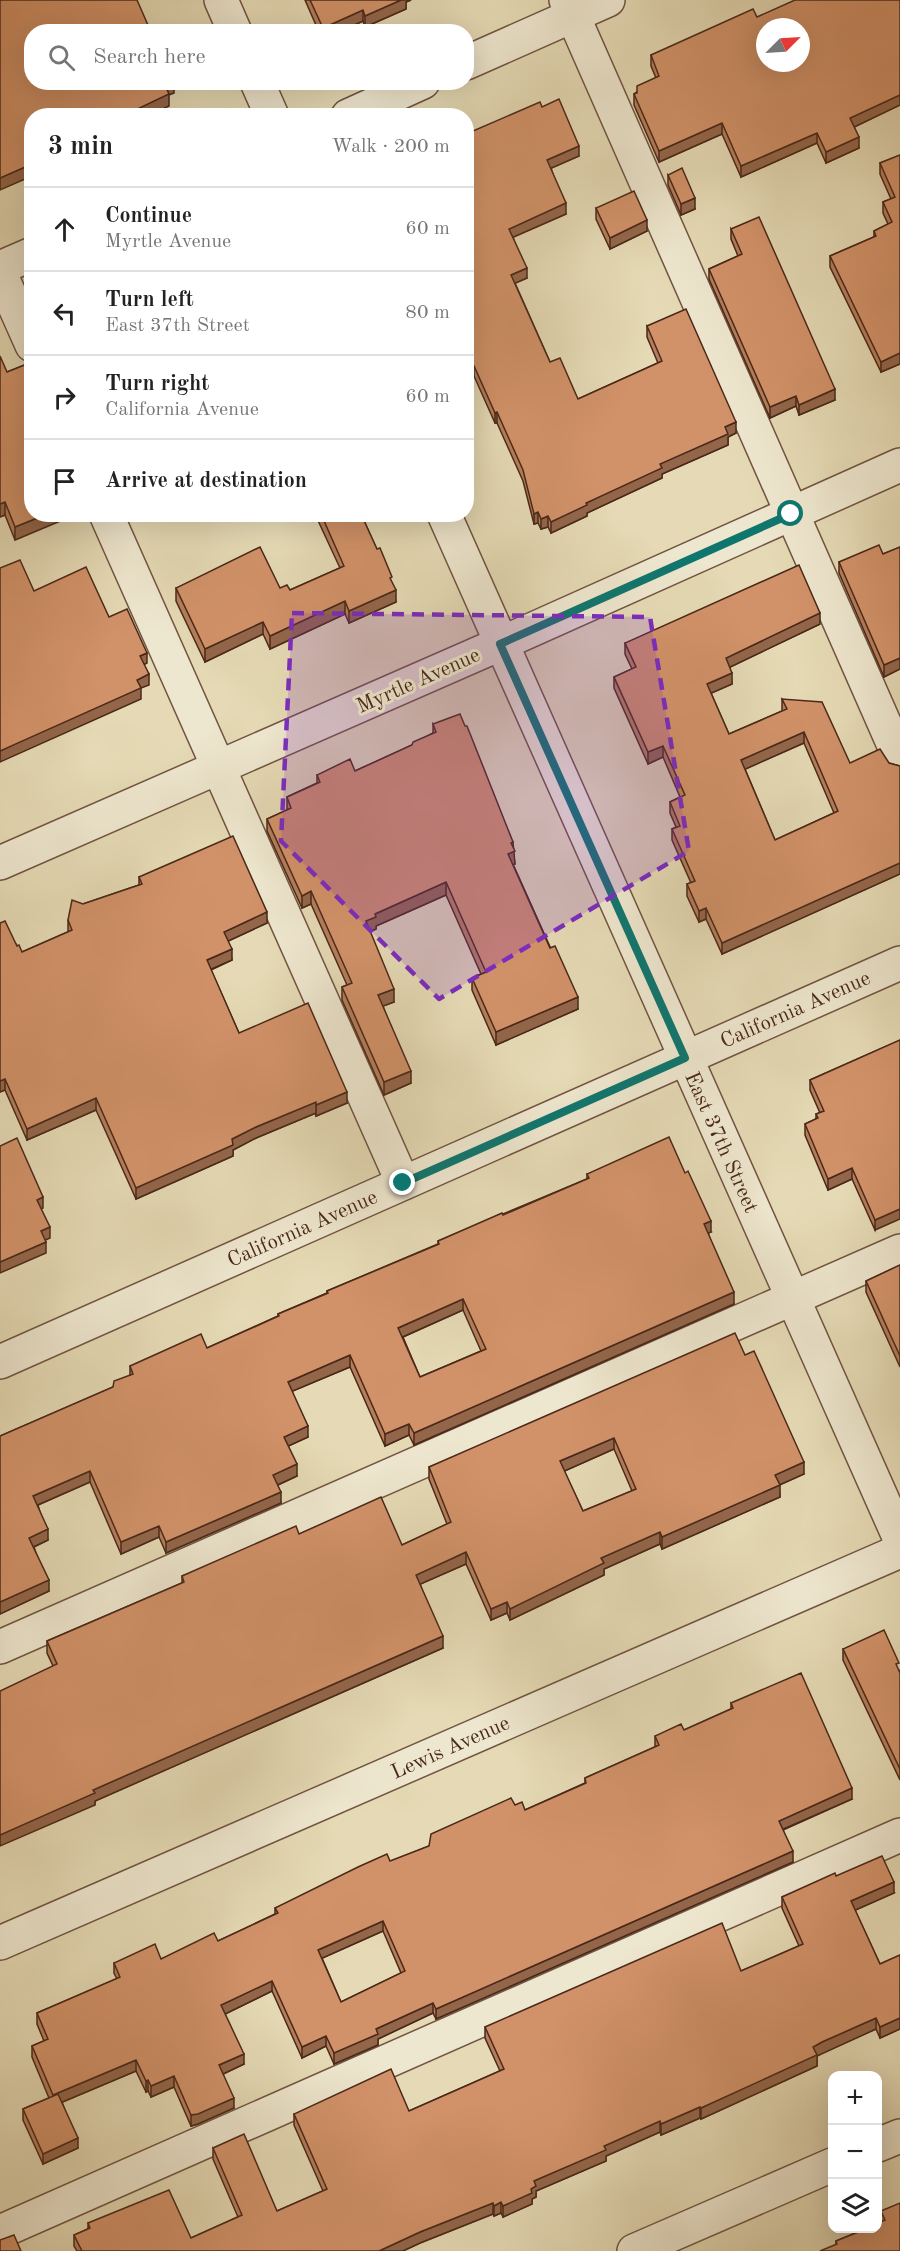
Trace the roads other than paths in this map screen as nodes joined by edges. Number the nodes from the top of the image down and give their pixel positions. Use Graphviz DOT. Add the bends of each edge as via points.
graph roads {
  1 [pos="221,0"];
  2 [pos="608,0"];
  3 [pos="570,8"];
  4 [pos="232,24"];
  5 [pos="474,59"];
  6 [pos="261,90"];
  7 [pos="405,90"];
  8 [pos="268,108"];
  9 [pos="366,108"];
  10 [pos="24,258"];
  11 [pos="0,268"];
  12 [pos="0,273"];
  13 [pos="24,327"];
  14 [pos="900,465"];
  15 [pos="791,514"];
  16 [pos="110,522"];
  17 [pos="447,522"];
  18 [pos="500,644"];
  19 [pos="900,759"];
  20 [pos="218,767"];
  21 [pos="0,862"];
  22 [pos="900,963"];
  23 [pos="685,1058"];
  24 [pos="403,1183"];
  25 [pos="900,1251"];
  26 [pos="793,1299"];
  27 [pos="0,1362"];
  28 [pos="900,1539"];
  29 [pos="900,1551"];
  30 [pos="0,1647"];
  31 [pos="900,1834"];
  32 [pos="0,1943"];
  33 [pos="900,2136"];
  34 [pos="882,2143"];
  35 [pos="828,2167"];
  36 [pos="0,2232"];
  37 [pos="634,2251"];
  1 -- 4 [label="street"];
  2 -- 3 [label="street"];
  3 -- 5 [label="street"];
  3 -- 15 [label="street"];
  6 -- 8 [label="street"];
  7 -- 9 [label="street"];
  10 -- 11 [label="street"];
  12 -- 13 [label="street"];
  14 -- 15 [label="street, Myrtle Avenue"];
  15 -- 18 [label="street, Myrtle Avenue"];
  15 -- 19 [label="street"];
  16 -- 20 [label="street"];
  17 -- 18 [label="street, East 37th Street"];
  18 -- 20 [label="street, Myrtle Avenue"];
  18 -- 23 [label="street, East 37th Street"];
  20 -- 21 [label="street, Myrtle Avenue"];
  20 -- 24 [label="street"];
  22 -- 23 [label="street, California Avenue"];
  23 -- 24 [label="street, California Avenue"];
  23 -- 26 [label="street, East 37th Street"];
  24 -- 27 [label="street, California Avenue"];
  25 -- 26 [label="street"];
  26 -- 28 [label="street, East 37th Street"];
  26 -- 30 [label="street"];
  29 -- 32 [label="street, Lewis Avenue"];
  31 -- 36 [label="street"];
  33 -- 34 [label="street"];
  35 -- 37 [label="street"];
}
